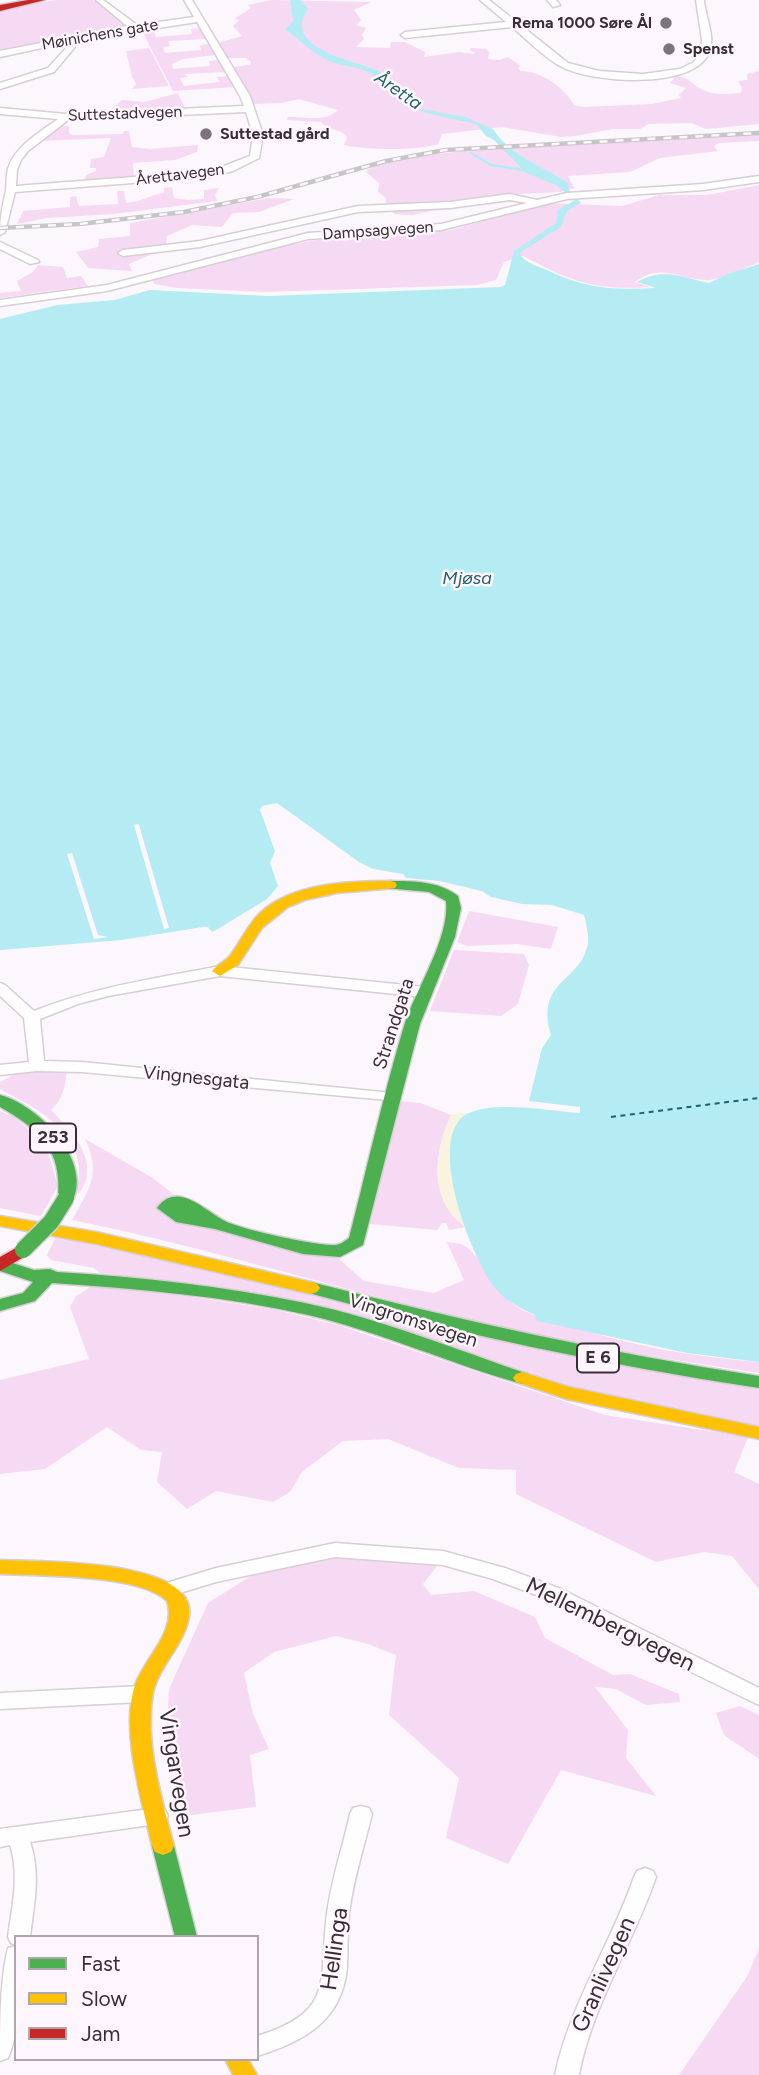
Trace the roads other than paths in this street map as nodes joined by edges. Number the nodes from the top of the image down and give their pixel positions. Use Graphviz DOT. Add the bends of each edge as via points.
graph roads {
  1 [pos="41,0"];
  2 [pos="188,0"];
  3 [pos="484,0"];
  4 [pos="700,0"];
  5 [pos="99,1"];
  6 [pos="0,8"];
  7 [pos="201,19"];
  8 [pos="513,24"];
  9 [pos="135,28"];
  10 [pos="405,35"];
  11 [pos="69,40"];
  12 [pos="0,54"];
  13 [pos="0,86"];
  14 [pos="249,109"];
  15 [pos="0,111"];
  16 [pos="66,117"];
  17 [pos="0,165"];
  18 [pos="14,165"];
  19 [pos="759,179"];
  20 [pos="10,189"];
  21 [pos="535,202"];
  22 [pos="4,204"];
  23 [pos="0,232"];
  24 [pos="0,245"];
  25 [pos="123,253"];
  26 [pos="34,261"];
  27 [pos="0,303"];
  28 [pos="220,971"];
  29 [pos="0,988"];
  30 [pos="425,992"];
  31 [pos="32,1017"];
  32 [pos="37,1066"];
  33 [pos="0,1070"];
  34 [pos="392,1098"];
  35 [pos="0,1100"];
  36 [pos="0,1221"];
  37 [pos="216,1223"];
  38 [pos="19,1252"];
  39 [pos="0,1265"];
  40 [pos="50,1275"];
  41 [pos="0,1305"];
  42 [pos="759,1382"];
  43 [pos="759,1433"];
  44 [pos="0,1567"];
  45 [pos="170,1590"];
  46 [pos="142,1694"];
  47 [pos="759,1697"];
  48 [pos="0,1701"];
  49 [pos="361,1814"];
  50 [pos="157,1816"];
  51 [pos="8,1836"];
  52 [pos="645,1877"];
  53 [pos="19,1935"];
  54 [pos="186,1935"];
  55 [pos="14,1967"];
  56 [pos="259,2045"];
  57 [pos="0,2051"];
  58 [pos="567,2075"];
  1 -- 6 [label="main road"];
  2 -- 7 [label="street, Årettavegen"];
  3 -- 8 [label="street"];
  4 -- 8 [label="street" via="706,52 691,68 671,74 611,75 567,66"];
  5 -- 9 [label="street"];
  7 -- 9 [label="street, Møinichens gate"];
  7 -- 14 [label="street, Årettavegen"];
  8 -- 10 [label="street"];
  9 -- 11 [label="street, Møinichens gate"];
  11 -- 12 [label="street, Møinichens gate"];
  11 -- 13 [label="street" via="71,47 51,70"];
  14 -- 16 [label="street, Suttestadvegen"];
  14 -- 20 [label="street, Årettavegen" via="256,122 258,147 254,158 230,169 175,178"];
  15 -- 16 [label="street, Suttestadvegen"];
  16 -- 18 [label="street" via="26,149"];
  17 -- 18 [label="street"];
  18 -- 20 [label="street"];
  19 -- 21 [label="street, Dampsagvegen"];
  20 -- 22 [label="street"];
  21 -- 25 [label="street" via="510,197 358,209 200,244"];
  21 -- 27 [label="street, Dampsagvegen" via="460,225 301,238 107,288"];
  22 -- 23 [label="street"];
  24 -- 26 [label="street"];
  28 -- 30 [label="street"];
  28 -- 30 [label="main road, Strandgata" via="235,963 261,920 283,905 338,887 396,885 432,889 453,900 445,941"];
  28 -- 31 [label="street" via="107,992"];
  29 -- 31 [label="street"];
  30 -- 34 [label="main road, Strandgata"];
  31 -- 32 [label="street"];
  32 -- 33 [label="street, Vingnesgata"];
  32 -- 34 [label="street, Vingnesgata"];
  34 -- 37 [label="main road, Strandgata" via="357,1241 352,1246 332,1251 262,1239"];
  35 -- 38 [label="main road, 253, bridge" via="39,1124 60,1147 69,1173 66,1198 51,1222"];
  36 -- 42 [label="main road, E 6" via="190,1257 594,1357"];
  38 -- 39 [label="main road, 253"];
  38 -- 40 [label="main road, Vingromsvegen"];
  39 -- 40 [label="main road, Vingromsvegen" via="25,1275"];
  40 -- 41 [label="main road" via="29,1297"];
  40 -- 43 [label="main road, Vingromsvegen" via="210,1291 306,1309 566,1393"];
  44 -- 45 [label="main road" via="131,1577"];
  45 -- 46 [label="main road, Vingarvegen" via="177,1598 180,1620"];
  45 -- 47 [label="street, Mellembergvegen" via="216,1575 335,1550 443,1558 554,1594"];
  46 -- 48 [label="street"];
  46 -- 50 [label="main road, Vingarvegen"];
  49 -- 56 [label="street, Hellinga" via="339,1909 332,1991 311,2021"];
  50 -- 51 [label="street"];
  50 -- 54 [label="main road, Vingarvegen"];
  51 -- 53 [label="street" via="26,1862"];
  52 -- 58 [label="street, Granlivegen" via="628,1925 586,2010"];
  55 -- 57 [label="street"];
}
